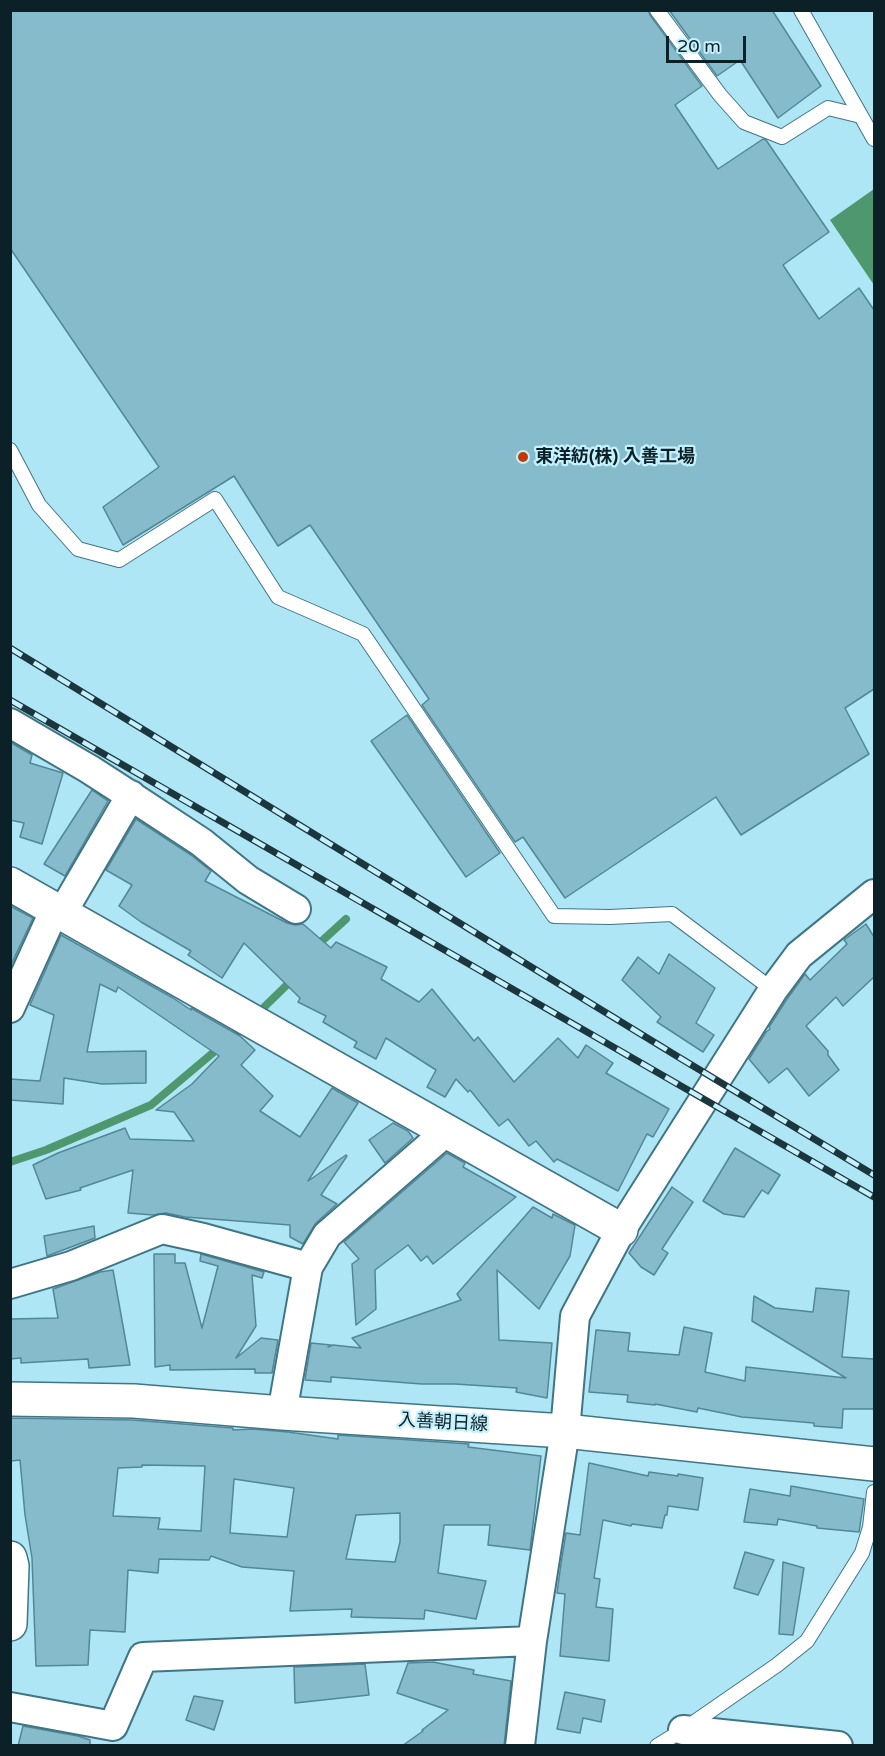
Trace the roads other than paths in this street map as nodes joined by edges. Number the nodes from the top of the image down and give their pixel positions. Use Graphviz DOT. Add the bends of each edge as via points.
graph roads {
  1 [pos="657,10"];
  2 [pos="801,10"];
  3 [pos="861,116"];
  4 [pos="874,139"];
  5 [pos="10,450"];
  6 [pos="10,723"];
  7 [pos="131,795"];
  8 [pos="10,884"];
  9 [pos="874,894"];
  10 [pos="296,909"];
  11 [pos="59,911"];
  12 [pos="773,990"];
  13 [pos="10,1008"];
  14 [pos="447,1131"];
  15 [pos="621,1230"];
  16 [pos="308,1267"];
  17 [pos="10,1284"];
  18 [pos="10,1399"];
  19 [pos="282,1413"];
  20 [pos="565,1431"];
  21 [pos="874,1464"];
  22 [pos="874,1492"];
  23 [pos="10,1558"];
  24 [pos="10,1624"];
  25 [pos="532,1641"];
  26 [pos="10,1707"];
  27 [pos="684,1730"];
  28 [pos="520,1746"];
  29 [pos="657,1746"];
  30 [pos="838,1746"];
  1 -- 3 [label="lane" via="744,122 782,137 828,108"];
  2 -- 3 [label="lane"];
  3 -- 4 [label="lane"];
  5 -- 12 [label="lane" via="39,506 78,549 118,560 215,499 278,597 363,634 554,916 672,914"];
  6 -- 7 [label="street"];
  7 -- 10 [label="street" via="201,842 248,880"];
  7 -- 11 [label="street"];
  8 -- 11 [label="main road"];
  9 -- 12 [label="street" via="799,956"];
  11 -- 13 [label="street"];
  11 -- 14 [label="main road"];
  12 -- 15 [label="street"];
  14 -- 15 [label="main road"];
  14 -- 16 [label="street" via="327,1235"];
  15 -- 20 [label="street" via="575,1316"];
  16 -- 17 [label="street" via="162,1229 71,1266"];
  16 -- 19 [label="street"];
  18 -- 19 [label="main road, 入善朝日線" via="134,1401"];
  19 -- 20 [label="main road, 入善朝日線"];
  20 -- 21 [label="main road, 入善朝日線"];
  20 -- 25 [label="street"];
  22 -- 27 [label="lane" via="862,1553 807,1641"];
  23 -- 24 [label="main road"];
  25 -- 26 [label="street" via="143,1657 113,1726"];
  25 -- 28 [label="street"];
  27 -- 29 [label="lane"];
  27 -- 30 [label="street"];
}
